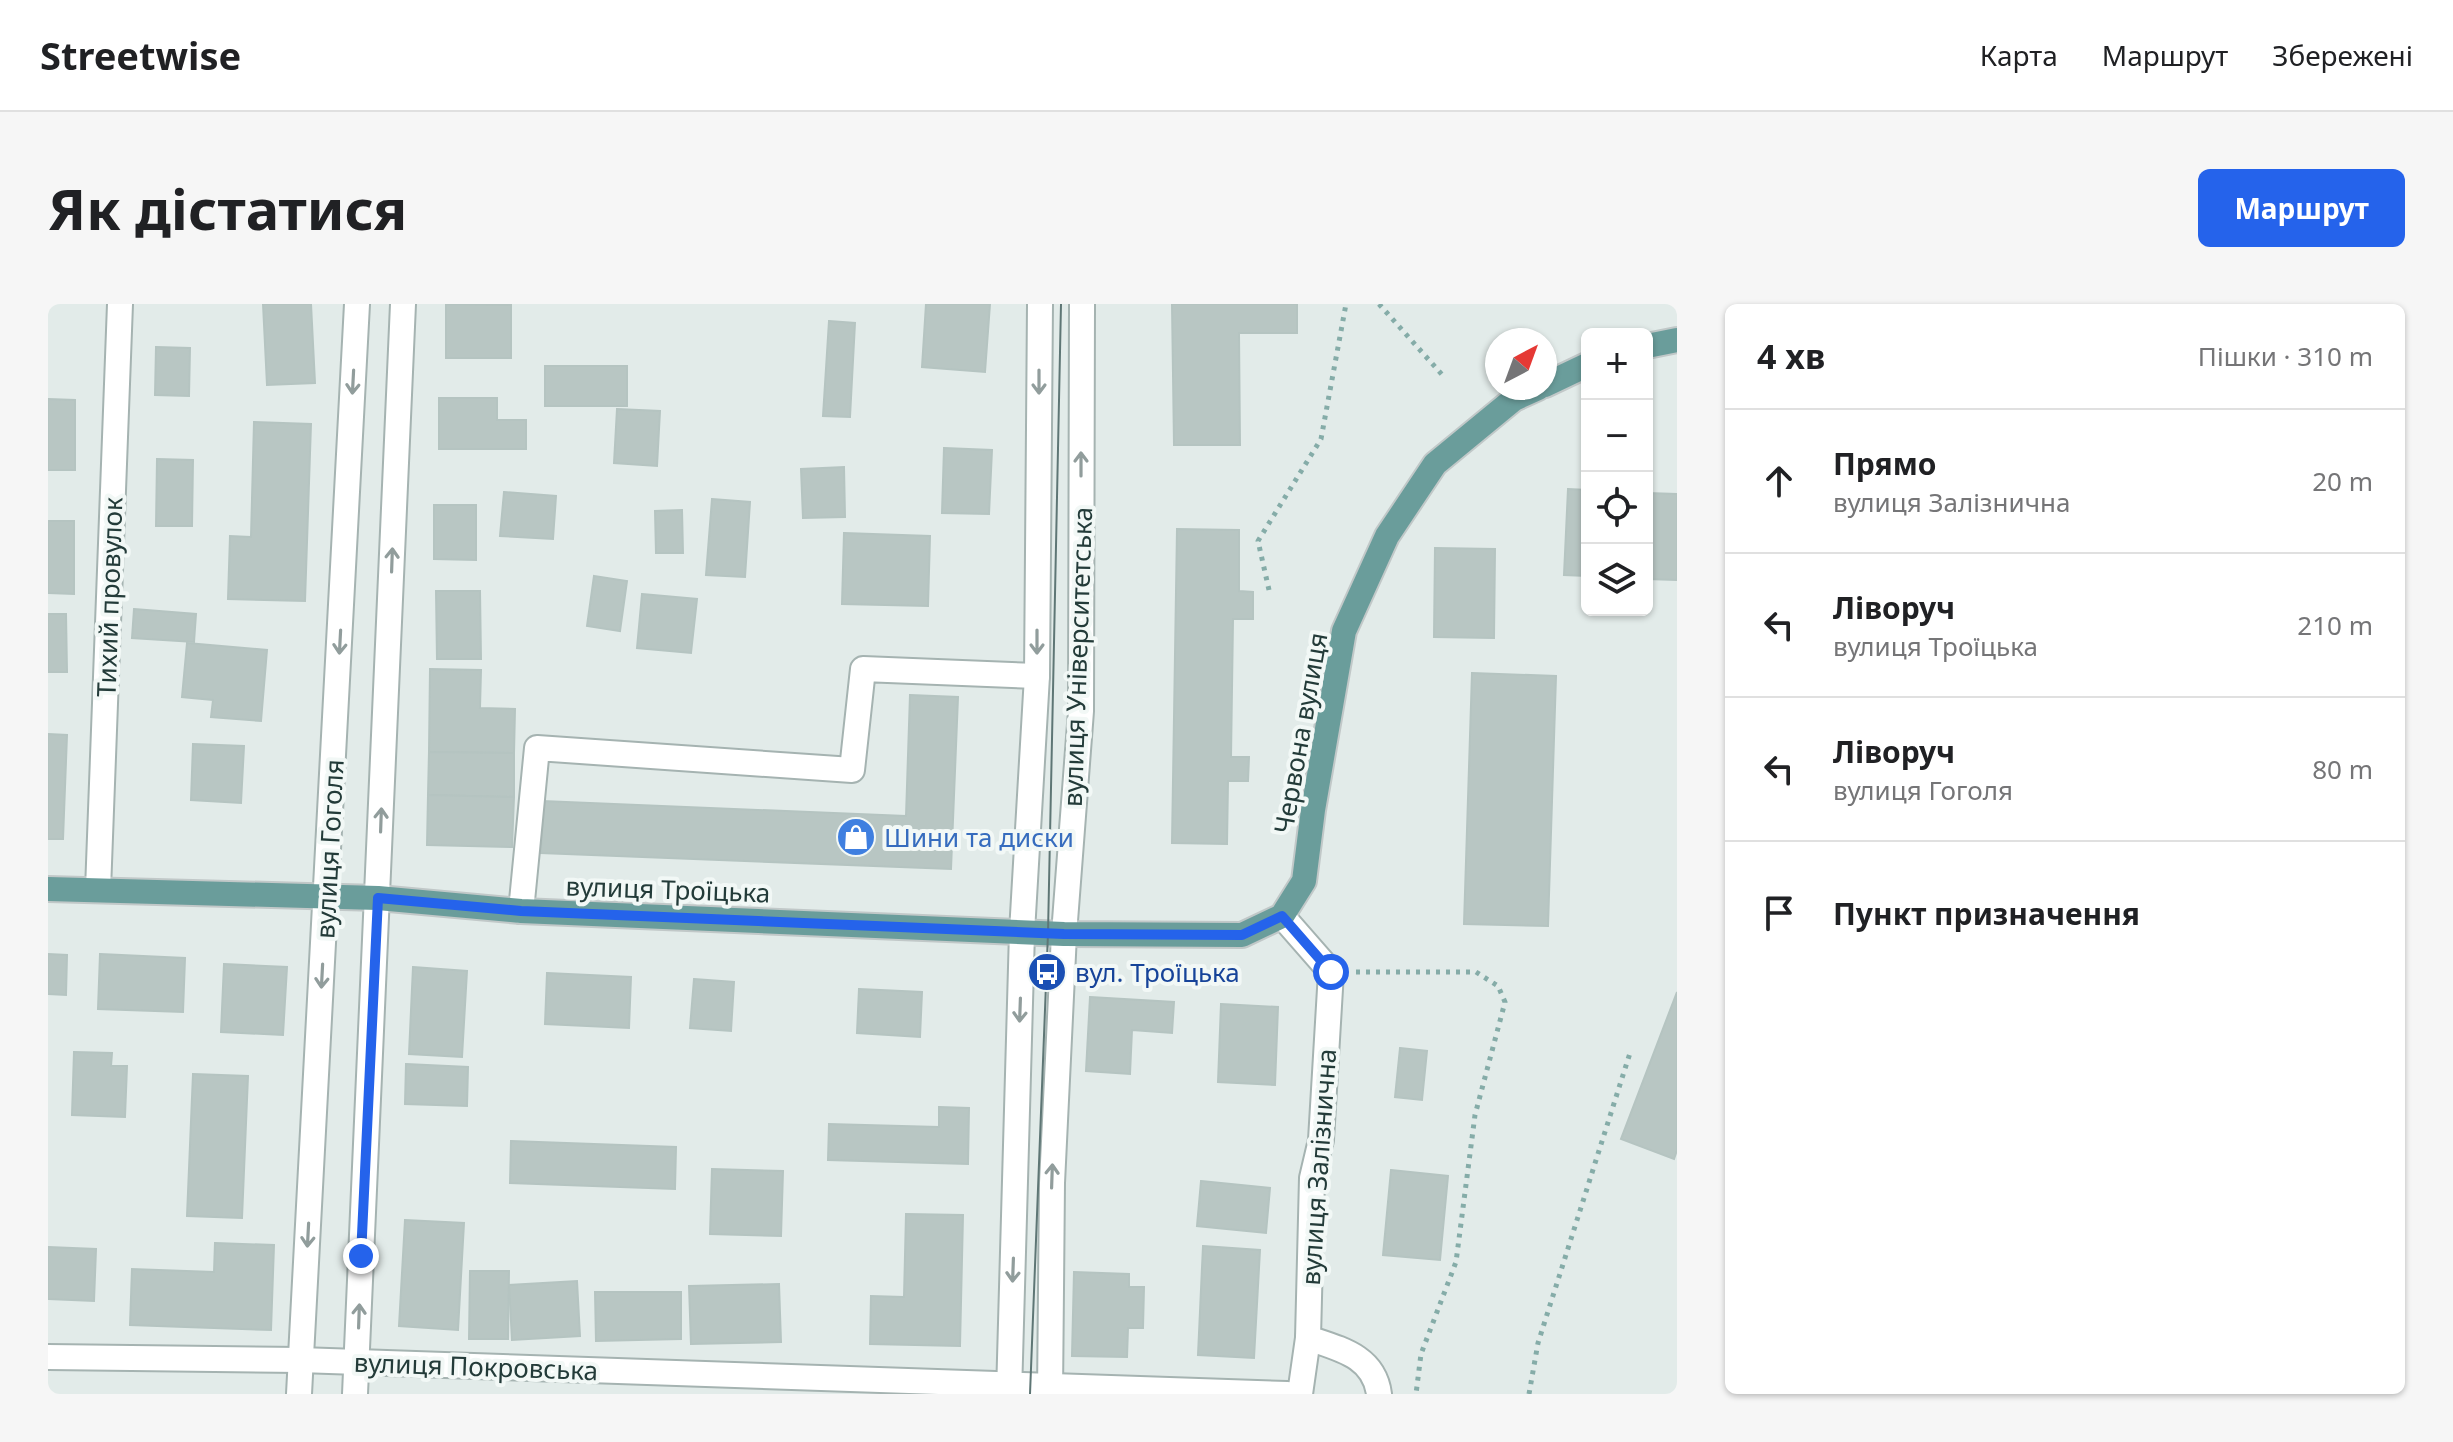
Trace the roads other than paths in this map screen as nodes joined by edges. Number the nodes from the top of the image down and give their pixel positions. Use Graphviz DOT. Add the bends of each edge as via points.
graph roads {
  1 [pos="120,304"];
  2 [pos="357,304"];
  3 [pos="403,304"];
  4 [pos="1040,304"];
  5 [pos="1082,304"];
  6 [pos="1677,340"];
  7 [pos="1653,345"];
  8 [pos="1581,368"];
  9 [pos="1557,379"];
  10 [pos="1513,400"];
  11 [pos="1037,676"];
  12 [pos="48,889"];
  13 [pos="98,890"];
  14 [pos="327,898"];
  15 [pos="378,898"];
  16 [pos="521,911"];
  17 [pos="1282,916"];
  18 [pos="1022,932"];
  19 [pos="1064,934"];
  20 [pos="1308,1338"];
  21 [pos="48,1357"];
  22 [pos="300,1360"];
  23 [pos="357,1362"];
  24 [pos="1050,1389"];
  25 [pos="1009,1390"];
  26 [pos="299,1394"];
  27 [pos="355,1394"];
  28 [pos="1287,1394"];
  29 [pos="1300,1394"];
  30 [pos="1379,1394"];
  1 -- 13 [label="street, Тихий провулок"];
  2 -- 14 [label="street, вулиця Гоголя, one-way"];
  15 -- 3 [label="street, вулиця Гоголя, one-way"];
  4 -- 11 [label="street, вулиця Університетська, one-way"];
  19 -- 5 [label="street, вулиця Університетська, one-way" via="1081,711"];
  6 -- 7 [label="main road"];
  8 -- 9 [label="main road"];
  10 -- 17 [label="main road, Червона вулиця" via="1435,464 1387,536 1344,631 1304,881"];
  11 -- 16 [label="street" via="863,669 852,770 537,748"];
  11 -- 18 [label="street, вулиця Університетська"];
  12 -- 13 [label="main road, вулиця Троїцька"];
  13 -- 14 [label="main road, вулиця Троїцька"];
  14 -- 15 [label="main road, вулиця Троїцька"];
  14 -- 22 [label="street, вулиця Гоголя, one-way"];
  15 -- 16 [label="main road, вулиця Троїцька"];
  23 -- 15 [label="street, вулиця Гоголя, one-way"];
  16 -- 18 [label="main road, вулиця Троїцька"];
  17 -- 19 [label="main road, вулиця Троїцька" via="1242,935"];
  17 -- 20 [label="street, вулиця Залізнична" via="1331,972 1321,1140 1312,1178"];
  18 -- 19 [label="main road, вулиця Троїцька"];
  18 -- 25 [label="street, вулиця Університетська, one-way"];
  24 -- 19 [label="street, вулиця Університетська, one-way" via="1052,1183"];
  20 -- 29 [label="street"];
  20 -- 30 [label="street" via="1359,1358 1377,1381"];
  21 -- 22 [label="street, вулиця Покровська"];
  22 -- 23 [label="street, вулиця Покровська"];
  22 -- 26 [label="street, вулиця Гоголя"];
  23 -- 25 [label="street, вулиця Покровська"];
  23 -- 27 [label="street, вулиця Гоголя"];
  24 -- 25 [label="street, вулиця Покровська"];
  24 -- 28 [label="street, вулиця Покровська"];
}
